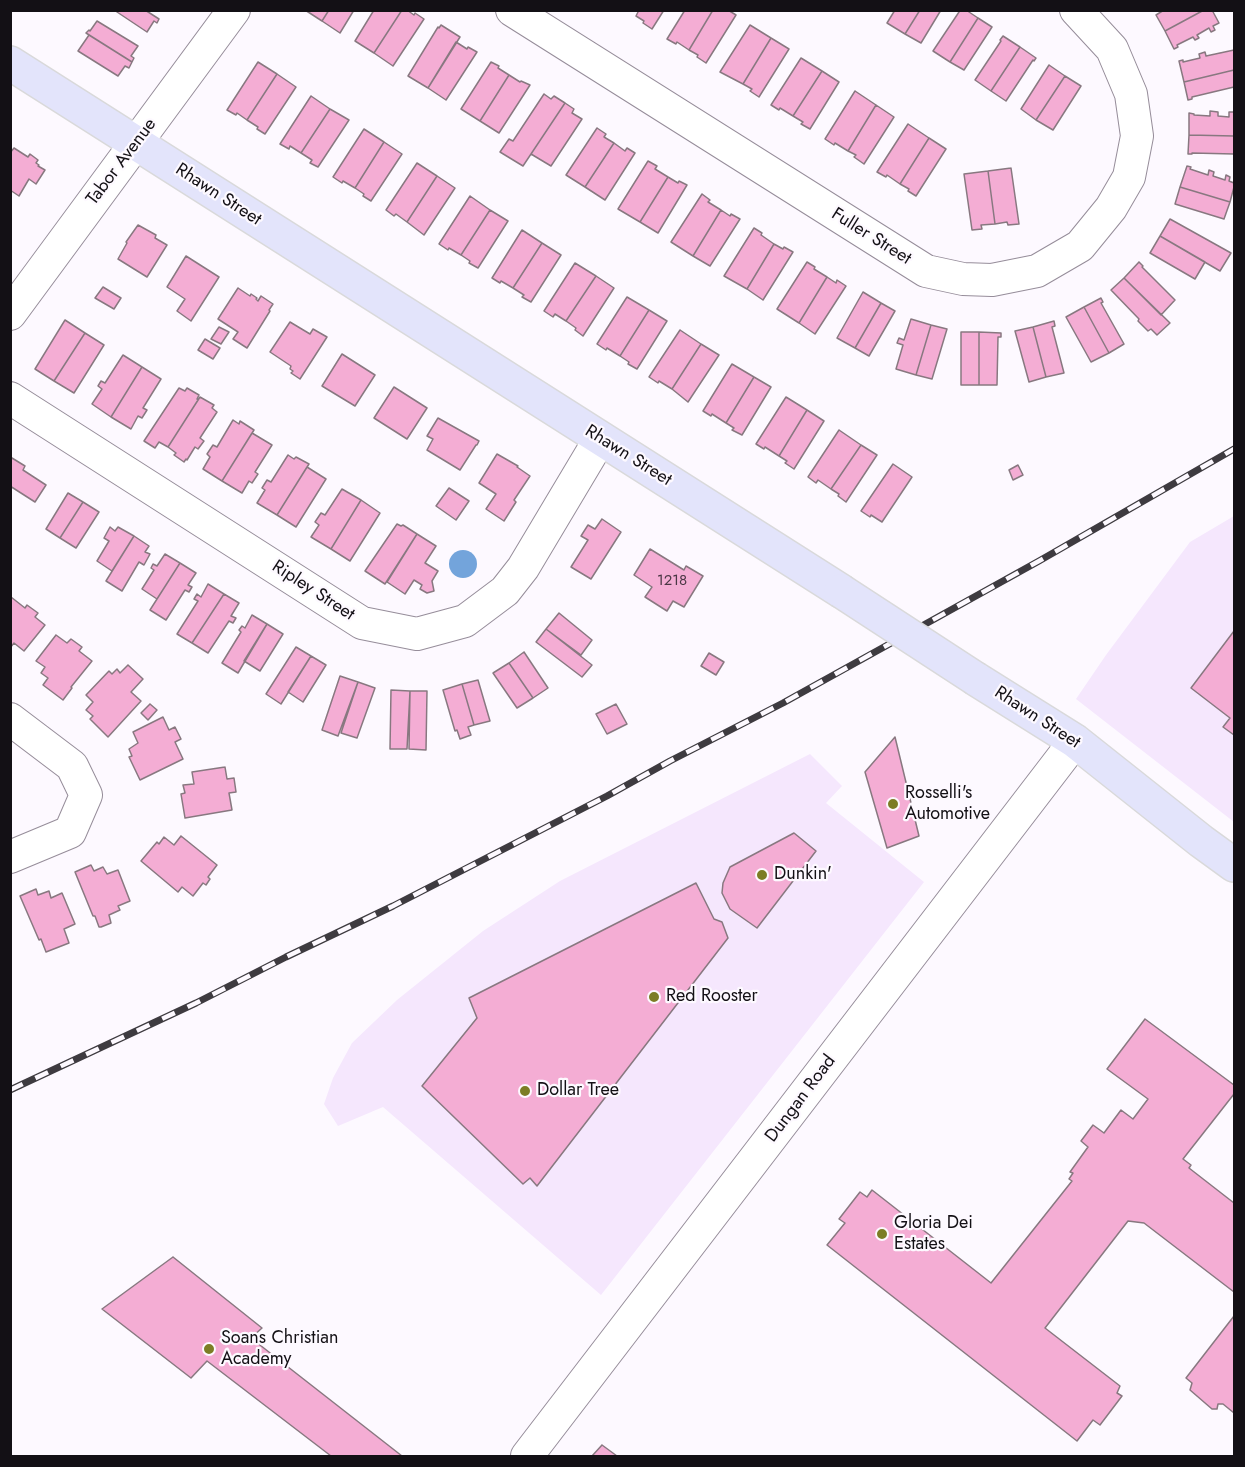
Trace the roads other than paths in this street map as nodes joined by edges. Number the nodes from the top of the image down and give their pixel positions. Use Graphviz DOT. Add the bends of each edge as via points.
graph roads {
  1 [pos="234,10"];
  2 [pos="512,10"];
  3 [pos="1076,10"];
  4 [pos="10,63"];
  5 [pos="136,143"];
  6 [pos="10,314"];
  7 [pos="10,398"];
  8 [pos="600,439"];
  9 [pos="10,719"];
  10 [pos="1075,741"];
  11 [pos="10,857"];
  12 [pos="1234,865"];
  13 [pos="527,1456"];
  1 -- 5 [label="street, Tabor Avenue"];
  2 -- 3 [label="street, Fuller Street" via="926,271 992,280 1037,271 1080,246 1111,208 1129,177 1137,136 1131,94 1112,48"];
  4 -- 5 [label="main road, Rhawn Street"];
  5 -- 6 [label="street, Tabor Avenue"];
  5 -- 8 [label="main road, Rhawn Street"];
  7 -- 8 [label="street, Ripley Street" via="362,623 417,634 465,621 505,591 523,568"];
  8 -- 10 [label="main road, Rhawn Street, bridge"];
  9 -- 11 [label="street" via="72,766 86,795 70,832"];
  10 -- 12 [label="main road, Rhawn Street"];
  10 -- 13 [label="street, Dungan Road"];
}
